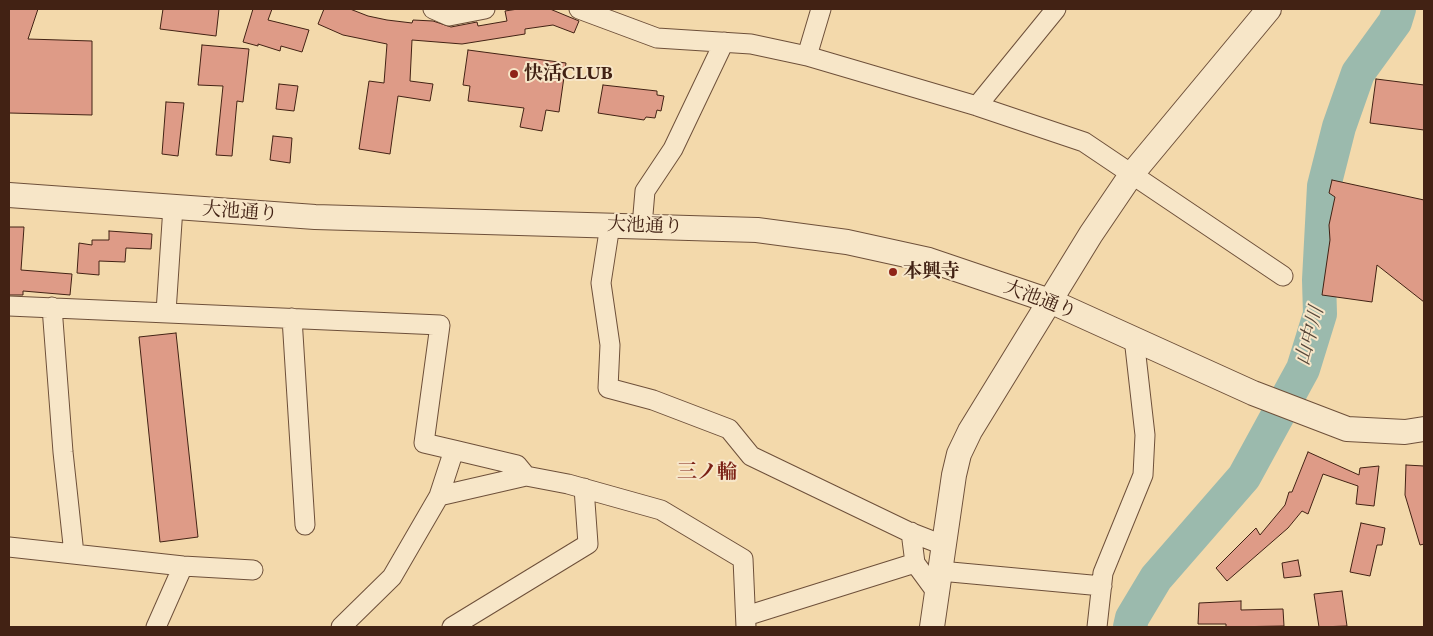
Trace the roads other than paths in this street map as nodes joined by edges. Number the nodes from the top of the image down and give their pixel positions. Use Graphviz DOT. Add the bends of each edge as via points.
graph roads {
  1 [pos="433,9"];
  2 [pos="484,9"];
  3 [pos="580,9"];
  4 [pos="821,9"];
  5 [pos="1056,9"];
  6 [pos="1269,9"];
  7 [pos="724,42"];
  8 [pos="807,56"];
  9 [pos="976,106"];
  10 [pos="1131,176"];
  11 [pos="9,195"];
  12 [pos="173,207"];
  13 [pos="610,224"];
  14 [pos="642,226"];
  15 [pos="1283,276"];
  16 [pos="1050,301"];
  17 [pos="9,306"];
  18 [pos="52,307"];
  19 [pos="166,312"];
  20 [pos="292,318"];
  21 [pos="1134,338"];
  22 [pos="1424,429"];
  23 [pos="454,450"];
  24 [pos="526,476"];
  25 [pos="584,488"];
  26 [pos="439,496"];
  27 [pos="305,525"];
  28 [pos="912,532"];
  29 [pos="943,544"];
  30 [pos="9,548"];
  31 [pos="74,554"];
  32 [pos="915,563"];
  33 [pos="183,566"];
  34 [pos="253,570"];
  35 [pos="938,582"];
  36 [pos="1102,586"];
  37 [pos="746,621"];
  38 [pos="156,627"];
  39 [pos="342,627"];
  40 [pos="452,627"];
  41 [pos="932,627"];
  42 [pos="1097,627"];
  1 -- 2 [label="street" via="449,16"];
  3 -- 7 [label="street" via="657,38"];
  4 -- 8 [label="street"];
  5 -- 9 [label="street"];
  6 -- 10 [label="street"];
  7 -- 8 [label="street" via="751,44"];
  7 -- 14 [label="street" via="674,149 645,191"];
  8 -- 9 [label="street"];
  9 -- 10 [label="street" via="1084,142"];
  10 -- 15 [label="street"];
  10 -- 16 [label="street"];
  11 -- 12 [label="street, 大池通り"];
  12 -- 13 [label="street, 大池通り" via="316,217"];
  12 -- 19 [label="street"];
  13 -- 14 [label="street, 大池通り"];
  13 -- 28 [label="street" via="601,282 610,345 608,388 653,400 729,430 751,456"];
  14 -- 16 [label="street, 大池通り" via="757,230 846,242 929,260"];
  16 -- 21 [label="street, 大池通り"];
  16 -- 29 [label="street" via="970,431 954,476"];
  17 -- 18 [label="street"];
  18 -- 19 [label="street"];
  18 -- 31 [label="street"];
  19 -- 20 [label="street"];
  20 -- 23 [label="street" via="440,326 424,443"];
  20 -- 27 [label="street"];
  21 -- 22 [label="street, 大池通り" via="1299,412 1347,429 1405,432"];
  21 -- 36 [label="street" via="1145,435 1143,475 1103,573"];
  23 -- 24 [label="street" via="517,465"];
  23 -- 26 [label="street"];
  24 -- 25 [label="street"];
  24 -- 26 [label="street"];
  25 -- 37 [label="street" via="660,510 742,559"];
  25 -- 40 [label="street" via="588,544"];
  26 -- 39 [label="street" via="392,577"];
  28 -- 29 [label="street"];
  28 -- 32 [label="street"];
  29 -- 35 [label="street"];
  30 -- 31 [label="street"];
  31 -- 33 [label="street"];
  32 -- 35 [label="street"];
  32 -- 37 [label="street"];
  33 -- 34 [label="street"];
  33 -- 38 [label="street"];
  35 -- 36 [label="street"];
  35 -- 41 [label="street"];
  36 -- 42 [label="street"];
}
